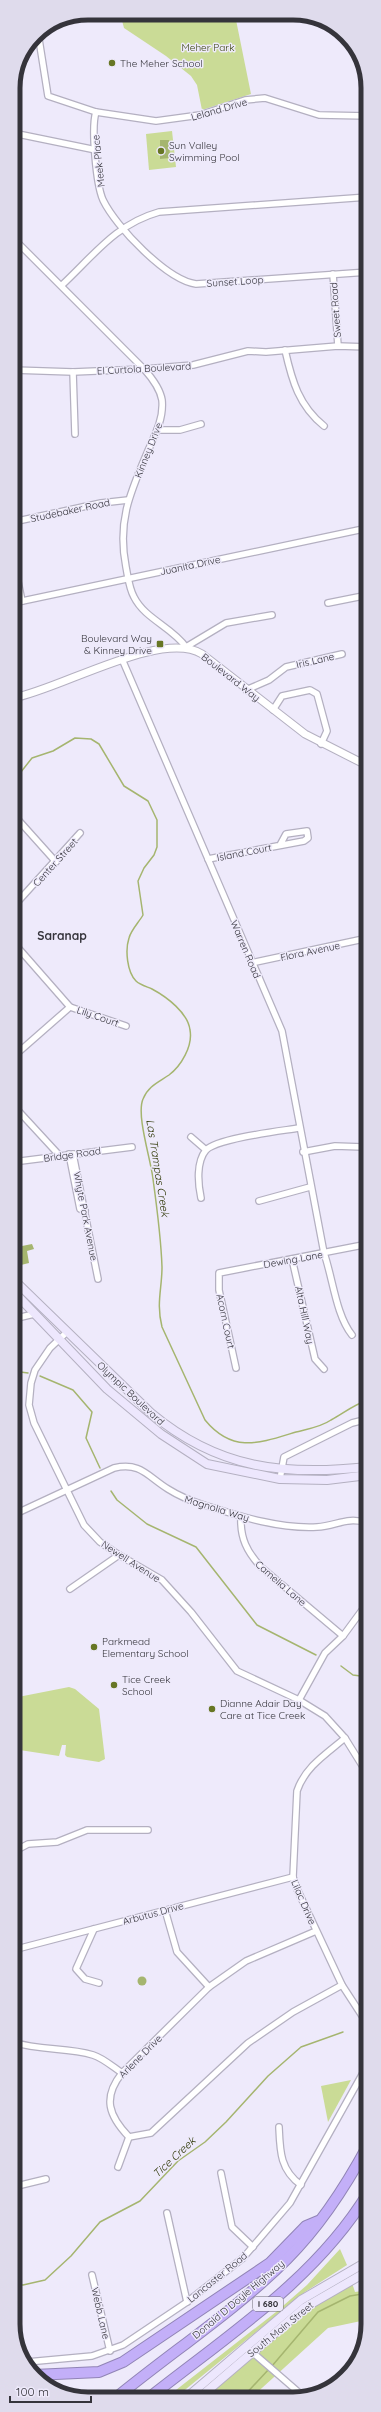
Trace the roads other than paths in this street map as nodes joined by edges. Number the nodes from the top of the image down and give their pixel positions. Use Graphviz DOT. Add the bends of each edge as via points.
graph roads {
  1 [pos="39,41"];
  2 [pos="96,112"];
  3 [pos="361,116"];
  4 [pos="20,134"];
  5 [pos="96,150"];
  6 [pos="361,198"];
  7 [pos="122,228"];
  8 [pos="20,245"];
  9 [pos="361,272"];
  10 [pos="333,274"];
  11 [pos="62,284"];
  12 [pos="338,346"];
  13 [pos="361,347"];
  14 [pos="285,350"];
  15 [pos="144,369"];
  16 [pos="20,370"];
  17 [pos="73,372"];
  18 [pos="201,424"];
  19 [pos="324,426"];
  20 [pos="157,430"];
  21 [pos="75,434"];
  22 [pos="128,500"];
  23 [pos="20,520"];
  24 [pos="361,529"];
  25 [pos="128,578"];
  26 [pos="20,591"];
  27 [pos="361,596"];
  28 [pos="22,601"];
  29 [pos="328,603"];
  30 [pos="272,615"];
  31 [pos="186,647"];
  32 [pos="342,654"];
  33 [pos="122,659"];
  34 [pos="246,690"];
  35 [pos="20,696"];
  36 [pos="273,710"];
  37 [pos="321,744"];
  38 [pos="361,763"];
  39 [pos="20,822"];
  40 [pos="80,833"];
  41 [pos="280,846"];
  42 [pos="208,859"];
  43 [pos="56,862"];
  44 [pos="20,900"];
  45 [pos="361,940"];
  46 [pos="20,950"];
  47 [pos="252,963"];
  48 [pos="70,1007"];
  49 [pos="126,1026"];
  50 [pos="20,1051"];
  51 [pos="20,1112"];
  52 [pos="299,1128"];
  53 [pos="191,1137"];
  54 [pos="132,1147"];
  55 [pos="361,1147"];
  56 [pos="206,1150"];
  57 [pos="303,1152"];
  58 [pos="71,1154"];
  59 [pos="60,1156"];
  60 [pos="20,1161"];
  61 [pos="310,1187"];
  62 [pos="201,1198"];
  63 [pos="259,1201"];
  64 [pos="361,1245"];
  65 [pos="324,1253"];
  66 [pos="292,1259"];
  67 [pos="219,1273"];
  68 [pos="98,1279"];
  69 [pos="20,1286"];
  70 [pos="20,1299"];
  71 [pos="34,1314"];
  72 [pos="20,1317"];
  73 [pos="67,1332"];
  74 [pos="352,1335"];
  75 [pos="59,1340"];
  76 [pos="236,1368"];
  77 [pos="324,1368"];
  78 [pos="361,1421"];
  79 [pos="361,1468"];
  80 [pos="281,1470"];
  81 [pos="361,1476"];
  82 [pos="280,1479"];
  83 [pos="65,1490"];
  84 [pos="20,1512"];
  85 [pos="242,1517"];
  86 [pos="361,1521"];
  87 [pos="118,1555"];
  88 [pos="70,1589"];
  89 [pos="361,1612"];
  90 [pos="343,1636"];
  91 [pos="299,1700"];
  92 [pos="345,1738"];
  93 [pos="361,1764"];
  94 [pos="148,1830"];
  95 [pos="20,1848"];
  96 [pos="293,1877"];
  97 [pos="164,1910"];
  98 [pos="94,1929"];
  99 [pos="316,1931"];
  100 [pos="20,1948"];
  101 [pos="99,1983"];
  102 [pos="342,1985"];
  103 [pos="209,1987"];
  104 [pos="361,2014"];
  105 [pos="20,2044"];
  106 [pos="122,2073"];
  107 [pos="361,2077"];
  108 [pos="279,2127"];
  109 [pos="129,2137"];
  110 [pos="361,2158"];
  111 [pos="118,2167"];
  112 [pos="221,2173"];
  113 [pos="46,2179"];
  114 [pos="301,2184"];
  115 [pos="20,2185"];
  116 [pos="361,2203"];
  117 [pos="167,2213"];
  118 [pos="320,2220"];
  119 [pos="253,2247"];
  120 [pos="361,2265"];
  121 [pos="92,2275"];
  122 [pos="361,2275"];
  123 [pos="188,2302"];
  124 [pos="110,2351"];
  125 [pos="251,2351"];
  126 [pos="31,2362"];
  127 [pos="43,2375"];
  128 [pos="123,2392"];
  129 [pos="156,2392"];
  130 [pos="193,2392"];
  131 [pos="206,2392"];
  132 [pos="298,2392"];
  1 -- 2 [label="street, Leland Drive" via="48,96"];
  2 -- 3 [label="street, Leland Drive" via="162,122 200,115 245,100 265,98 319,115"];
  2 -- 5 [label="street, Meek Place"];
  4 -- 5 [label="street"];
  5 -- 7 [label="street, Meek Place" via="102,198"];
  6 -- 7 [label="street" via="159,212 135,220"];
  7 -- 10 [label="street, Sunset Loop" via="174,277 190,283"];
  7 -- 11 [label="street"];
  8 -- 11 [label="street, Kinney Drive"];
  9 -- 10 [label="street, Sunset Loop"];
  10 -- 12 [label="street, Sweet Road"];
  11 -- 15 [label="street, Kinney Drive"];
  12 -- 13 [label="street, El Curtola Boulevard"];
  12 -- 14 [label="street, El Curtola Boulevard"];
  14 -- 15 [label="street, El Curtola Boulevard" via="248,351 193,366"];
  14 -- 19 [label="street" via="300,400"];
  15 -- 17 [label="street, El Curtola Boulevard"];
  15 -- 20 [label="street, Kinney Drive" via="158,387 162,401"];
  16 -- 17 [label="street, El Curtola Boulevard"];
  17 -- 21 [label="street"];
  18 -- 20 [label="street" via="180,430"];
  20 -- 22 [label="street, Kinney Drive"];
  22 -- 23 [label="street, Studebaker Road" via="101,503"];
  22 -- 25 [label="street, Kinney Drive" via="122,530"];
  24 -- 25 [label="street, Juanita Drive"];
  25 -- 28 [label="street, Juanita Drive"];
  25 -- 31 [label="street, Kinney Drive" via="137,602 181,639"];
  26 -- 28 [label="street"];
  27 -- 29 [label="street"];
  30 -- 31 [label="street" via="226,623"];
  31 -- 33 [label="street"];
  31 -- 34 [label="street, Boulevard Way" via="202,654"];
  32 -- 34 [label="street, Iris Lane" via="286,667 269,680"];
  33 -- 35 [label="street"];
  33 -- 42 [label="street, Warren Road"];
  34 -- 36 [label="street, Boulevard Way"];
  36 -- 37 [label="street, Boulevard Way"];
  36 -- 37 [label="street" via="282,696 314,691 320,697 326,726 326,736"];
  37 -- 38 [label="street, Boulevard Way"];
  39 -- 43 [label="street"];
  40 -- 43 [label="street, Center Street"];
  41 -- 41 [label="street, Island Court" via="304,841 308,838 307,831 286,834"];
  41 -- 42 [label="street, Island Court"];
  42 -- 47 [label="street, Warren Road"];
  43 -- 44 [label="street, Center Street"];
  45 -- 47 [label="street, Flora Avenue"];
  46 -- 48 [label="street"];
  47 -- 52 [label="street, Warren Road" via="282,1031"];
  48 -- 49 [label="street, Lily Court"];
  48 -- 50 [label="street"];
  51 -- 59 [label="street"];
  52 -- 56 [label="street" via="224,1141"];
  52 -- 57 [label="street, Warren Road"];
  53 -- 56 [label="street"];
  54 -- 58 [label="street, Bridge Road"];
  55 -- 57 [label="street" via="334,1146"];
  56 -- 62 [label="street" via="199,1172"];
  57 -- 61 [label="street, Warren Road"];
  58 -- 59 [label="street, Bridge Road"];
  58 -- 68 [label="street, Whyte Park Avenue" via="80,1209 85,1211"];
  59 -- 60 [label="street, Bridge Road"];
  61 -- 63 [label="street"];
  61 -- 65 [label="street, Warren Road"];
  64 -- 65 [label="street, Dewing Lane"];
  65 -- 66 [label="street, Dewing Lane"];
  65 -- 74 [label="street, Warren Road" via="334,1283 340,1315"];
  66 -- 67 [label="street, Dewing Lane"];
  66 -- 77 [label="street, Alta Hill Way" via="315,1359"];
  67 -- 76 [label="street, Acorn Court" via="219,1290"];
  69 -- 73 [label="main road, Olympic Boulevard"];
  70 -- 71 [label="main road, Olympic Boulevard"];
  71 -- 72 [label="street"];
  71 -- 75 [label="main road, Olympic Boulevard"];
  73 -- 75 [label="street, Newell Avenue"];
  73 -- 80 [label="main road, Olympic Boulevard" via="166,1426 214,1454"];
  75 -- 82 [label="main road, Olympic Boulevard" via="107,1388 161,1434 207,1464"];
  75 -- 83 [label="street, Newell Avenue" via="50,1348 35,1370 29,1405 34,1423"];
  78 -- 80 [label="street" via="288,1454 282,1459"];
  79 -- 80 [label="main road, Olympic Boulevard" via="325,1472"];
  80 -- 82 [label="street"];
  81 -- 82 [label="main road, Olympic Boulevard" via="327,1480"];
  83 -- 84 [label="street, Magnolia Way"];
  83 -- 85 [label="street, Magnolia Way" via="114,1468 129,1466 145,1472 187,1499"];
  83 -- 87 [label="street, Newell Avenue" via="84,1525 100,1542"];
  85 -- 86 [label="street, Magnolia Way" via="295,1526 319,1527 339,1521"];
  85 -- 90 [label="street, Camelia Lane" via="240,1529 252,1558"];
  87 -- 88 [label="street"];
  87 -- 91 [label="street, Newell Avenue" via="162,1580 237,1670"];
  89 -- 90 [label="street"];
  90 -- 91 [label="street" via="325,1653"];
  91 -- 92 [label="street, Newell Avenue" via="325,1716"];
  92 -- 93 [label="street, Newell Avenue"];
  92 -- 96 [label="street, Lilac Drive" via="309,1768 301,1778"];
  94 -- 95 [label="street" via="87,1830 57,1842 28,1844"];
  96 -- 97 [label="street, Arbutus Drive"];
  96 -- 99 [label="street, Lilac Drive"];
  97 -- 98 [label="street, Arbutus Drive"];
  97 -- 103 [label="street" via="177,1952"];
  98 -- 100 [label="street, Arbutus Drive"];
  98 -- 101 [label="street" via="76,1969 85,1979"];
  99 -- 102 [label="street, Lilac Drive"];
  99 -- 103 [label="street, Arlene Drive" via="246,1962"];
  102 -- 104 [label="street, Lilac Drive"];
  102 -- 109 [label="street" via="293,2012 248,2043 151,2134"];
  103 -- 106 [label="street, Arlene Drive"];
  105 -- 106 [label="street" via="35,2048 68,2049 95,2056"];
  106 -- 109 [label="street, Arlene Drive" via="113,2084 109,2103 116,2122"];
  107 -- 114 [label="street, Lancaster Road"];
  108 -- 114 [label="street" via="282,2162 286,2172"];
  109 -- 111 [label="street"];
  110 -- 118 [label="highway, Donald D Doyle Highway / I 680" via="347,2183"];
  112 -- 119 [label="street" via="232,2227"];
  113 -- 115 [label="street"];
  114 -- 119 [label="street, Lancaster Road" via="290,2203"];
  116 -- 129 [label="highway, Donald D Doyle Highway / I 680" via="335,2238 303,2273"];
  117 -- 123 [label="street"];
  118 -- 127 [label="highway" via="306,2226 270,2264 123,2362 99,2372"];
  118 -- 128 [label="highway, Donald D Doyle Highway / I 680" via="273,2272"];
  119 -- 123 [label="street, Lancaster Road"];
  120 -- 130 [label="main road, South Main Street" via="301,2300"];
  121 -- 124 [label="street, Webb Lane"];
  122 -- 125 [label="main road, South Main Street" via="304,2308"];
  123 -- 124 [label="street, Lancaster Road" via="136,2338"];
  124 -- 126 [label="street, Lancaster Road" via="78,2358"];
  125 -- 131 [label="main road, South Main Street"];
  125 -- 132 [label="street"];
}
